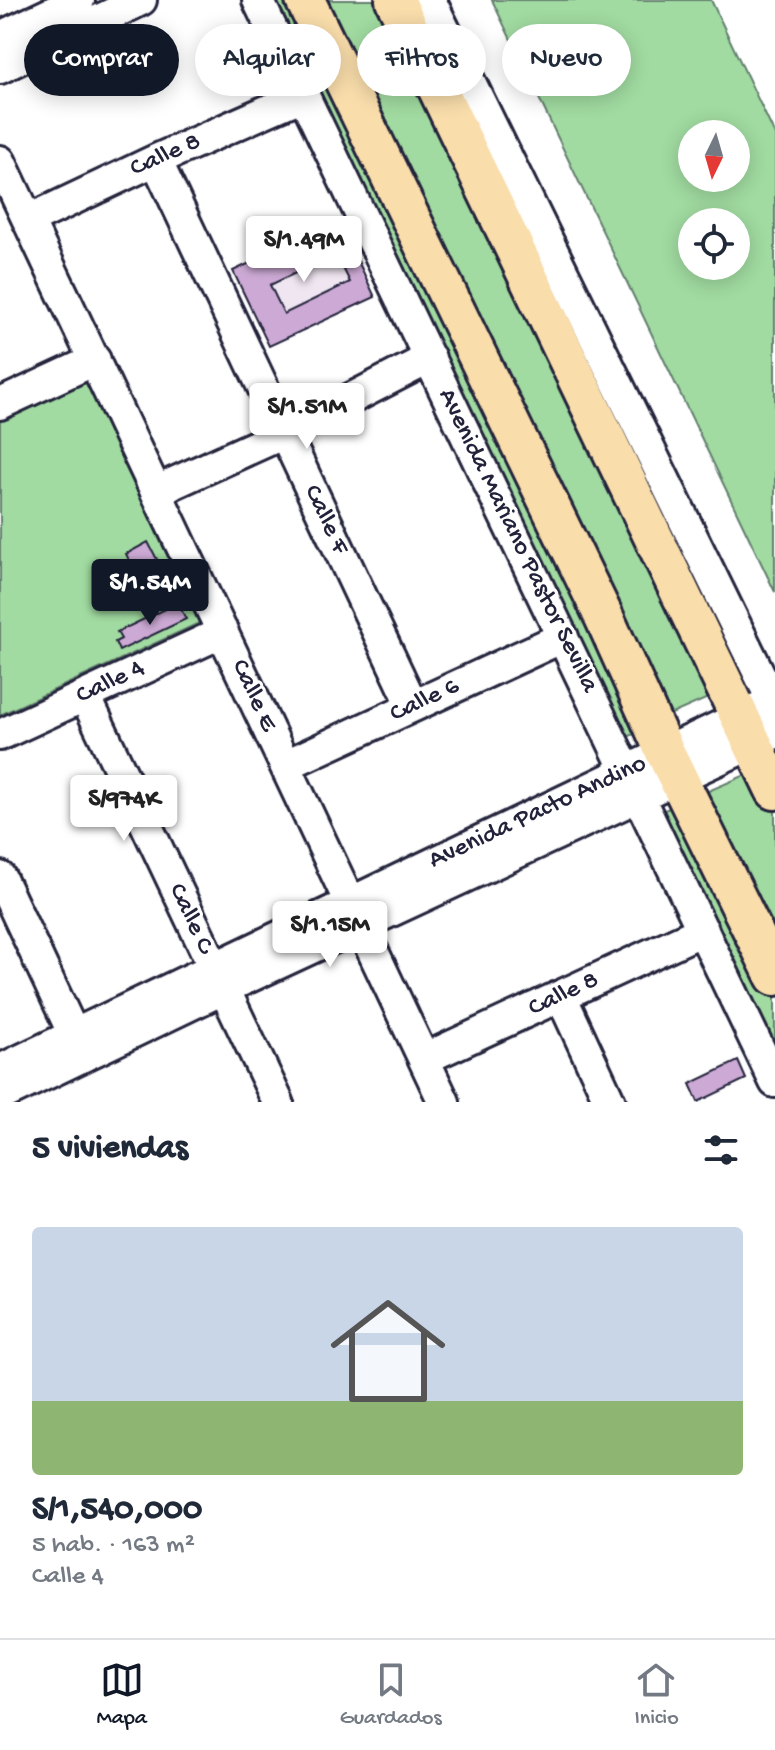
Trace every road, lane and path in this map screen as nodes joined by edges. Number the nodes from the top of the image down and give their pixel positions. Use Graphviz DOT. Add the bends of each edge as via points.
graph roads {
  1 [pos="79,0"];
  2 [pos="141,0"];
  3 [pos="258,0"];
  4 [pos="305,0"];
  5 [pos="395,0"];
  6 [pos="430,0"];
  7 [pos="269,24"];
  8 [pos="0,37"];
  9 [pos="0,68"];
  10 [pos="301,96"];
  11 [pos="303,96"];
  12 [pos="156,160"];
  13 [pos="0,161"];
  14 [pos="29,220"];
  15 [pos="430,358"];
  16 [pos="95,360"];
  17 [pos="0,404"];
  18 [pos="284,433"];
  19 [pos="158,493"];
  20 [pos="223,632"];
  21 [pos="563,637"];
  22 [pos="85,696"];
  23 [pos="774,704"];
  24 [pos="413,706"];
  25 [pos="755,731"];
  26 [pos="0,735"];
  27 [pos="286,765"];
  28 [pos="672,765"];
  29 [pos="633,783"];
  30 [pos="775,790"];
  31 [pos="3,892"];
  32 [pos="355,914"];
  33 [pos="703,930"];
  34 [pos="775,976"];
  35 [pos="218,978"];
  36 [pos="561,996"];
  37 [pos="78,1045"];
  38 [pos="424,1059"];
  39 [pos="0,1070"];
  40 [pos="775,1082"];
  41 [pos="0,1096"];
  42 [pos="278,1102"];
  43 [pos="444,1102"];
  44 [pos="610,1102"];
  1 -- 8 [label="street"];
  2 -- 9 [label="street"];
  3 -- 7 [label="street, Avenida Mariano Pastor Sevilla"];
  4 -- 28 [label="main road, Avenida Mariano Pastor Sevilla"];
  5 -- 25 [label="main road"];
  6 -- 23 [label="street"];
  10 -- 12 [label="street, Calle 8"];
  11 -- 15 [label="street, Avenida Mariano Pastor Sevilla"];
  12 -- 14 [label="street, Calle 8"];
  12 -- 18 [label="street, Calle F"];
  13 -- 14 [label="street, Calle E"];
  14 -- 16 [label="street, Calle E"];
  15 -- 18 [label="street"];
  15 -- 21 [label="street, Avenida Mariano Pastor Sevilla"];
  16 -- 17 [label="street"];
  16 -- 19 [label="street, Calle E"];
  18 -- 19 [label="street"];
  18 -- 24 [label="street, Calle F"];
  19 -- 20 [label="street, Calle E"];
  20 -- 22 [label="street, Calle 4"];
  20 -- 27 [label="street, Calle E"];
  21 -- 24 [label="street, Calle 6"];
  21 -- 29 [label="street, Avenida Mariano Pastor Sevilla"];
  22 -- 26 [label="street, Calle 4"];
  22 -- 35 [label="street, Calle C"];
  23 -- 25 [label="street, Avenida Pacto Andino"];
  24 -- 27 [label="street, Calle 6"];
  25 -- 28 [label="street, Avenida Pacto Andino"];
  25 -- 30 [label="main road"];
  27 -- 32 [label="street, Calle E"];
  28 -- 29 [label="street, Avenida Pacto Andino"];
  28 -- 34 [label="main road, Avenida Mariano Pastor Sevilla"];
  29 -- 32 [label="street, Avenida Pacto Andino"];
  29 -- 33 [label="street, Avenida Mariano Pastor Sevilla"];
  31 -- 37 [label="street"];
  32 -- 35 [label="street, Avenida Pacto Andino"];
  32 -- 38 [label="street, Calle E"];
  33 -- 36 [label="street, Calle 8"];
  33 -- 40 [label="street, Avenida Mariano Pastor Sevilla"];
  35 -- 37 [label="street, Avenida Pacto Andino"];
  35 -- 42 [label="street, Calle C"];
  36 -- 38 [label="street, Calle 8"];
  36 -- 44 [label="street"];
  37 -- 39 [label="street, Avenida Pacto Andino"];
  37 -- 41 [label="street, Avenida Pacto Andino"];
  38 -- 43 [label="street, Calle E"];
}
